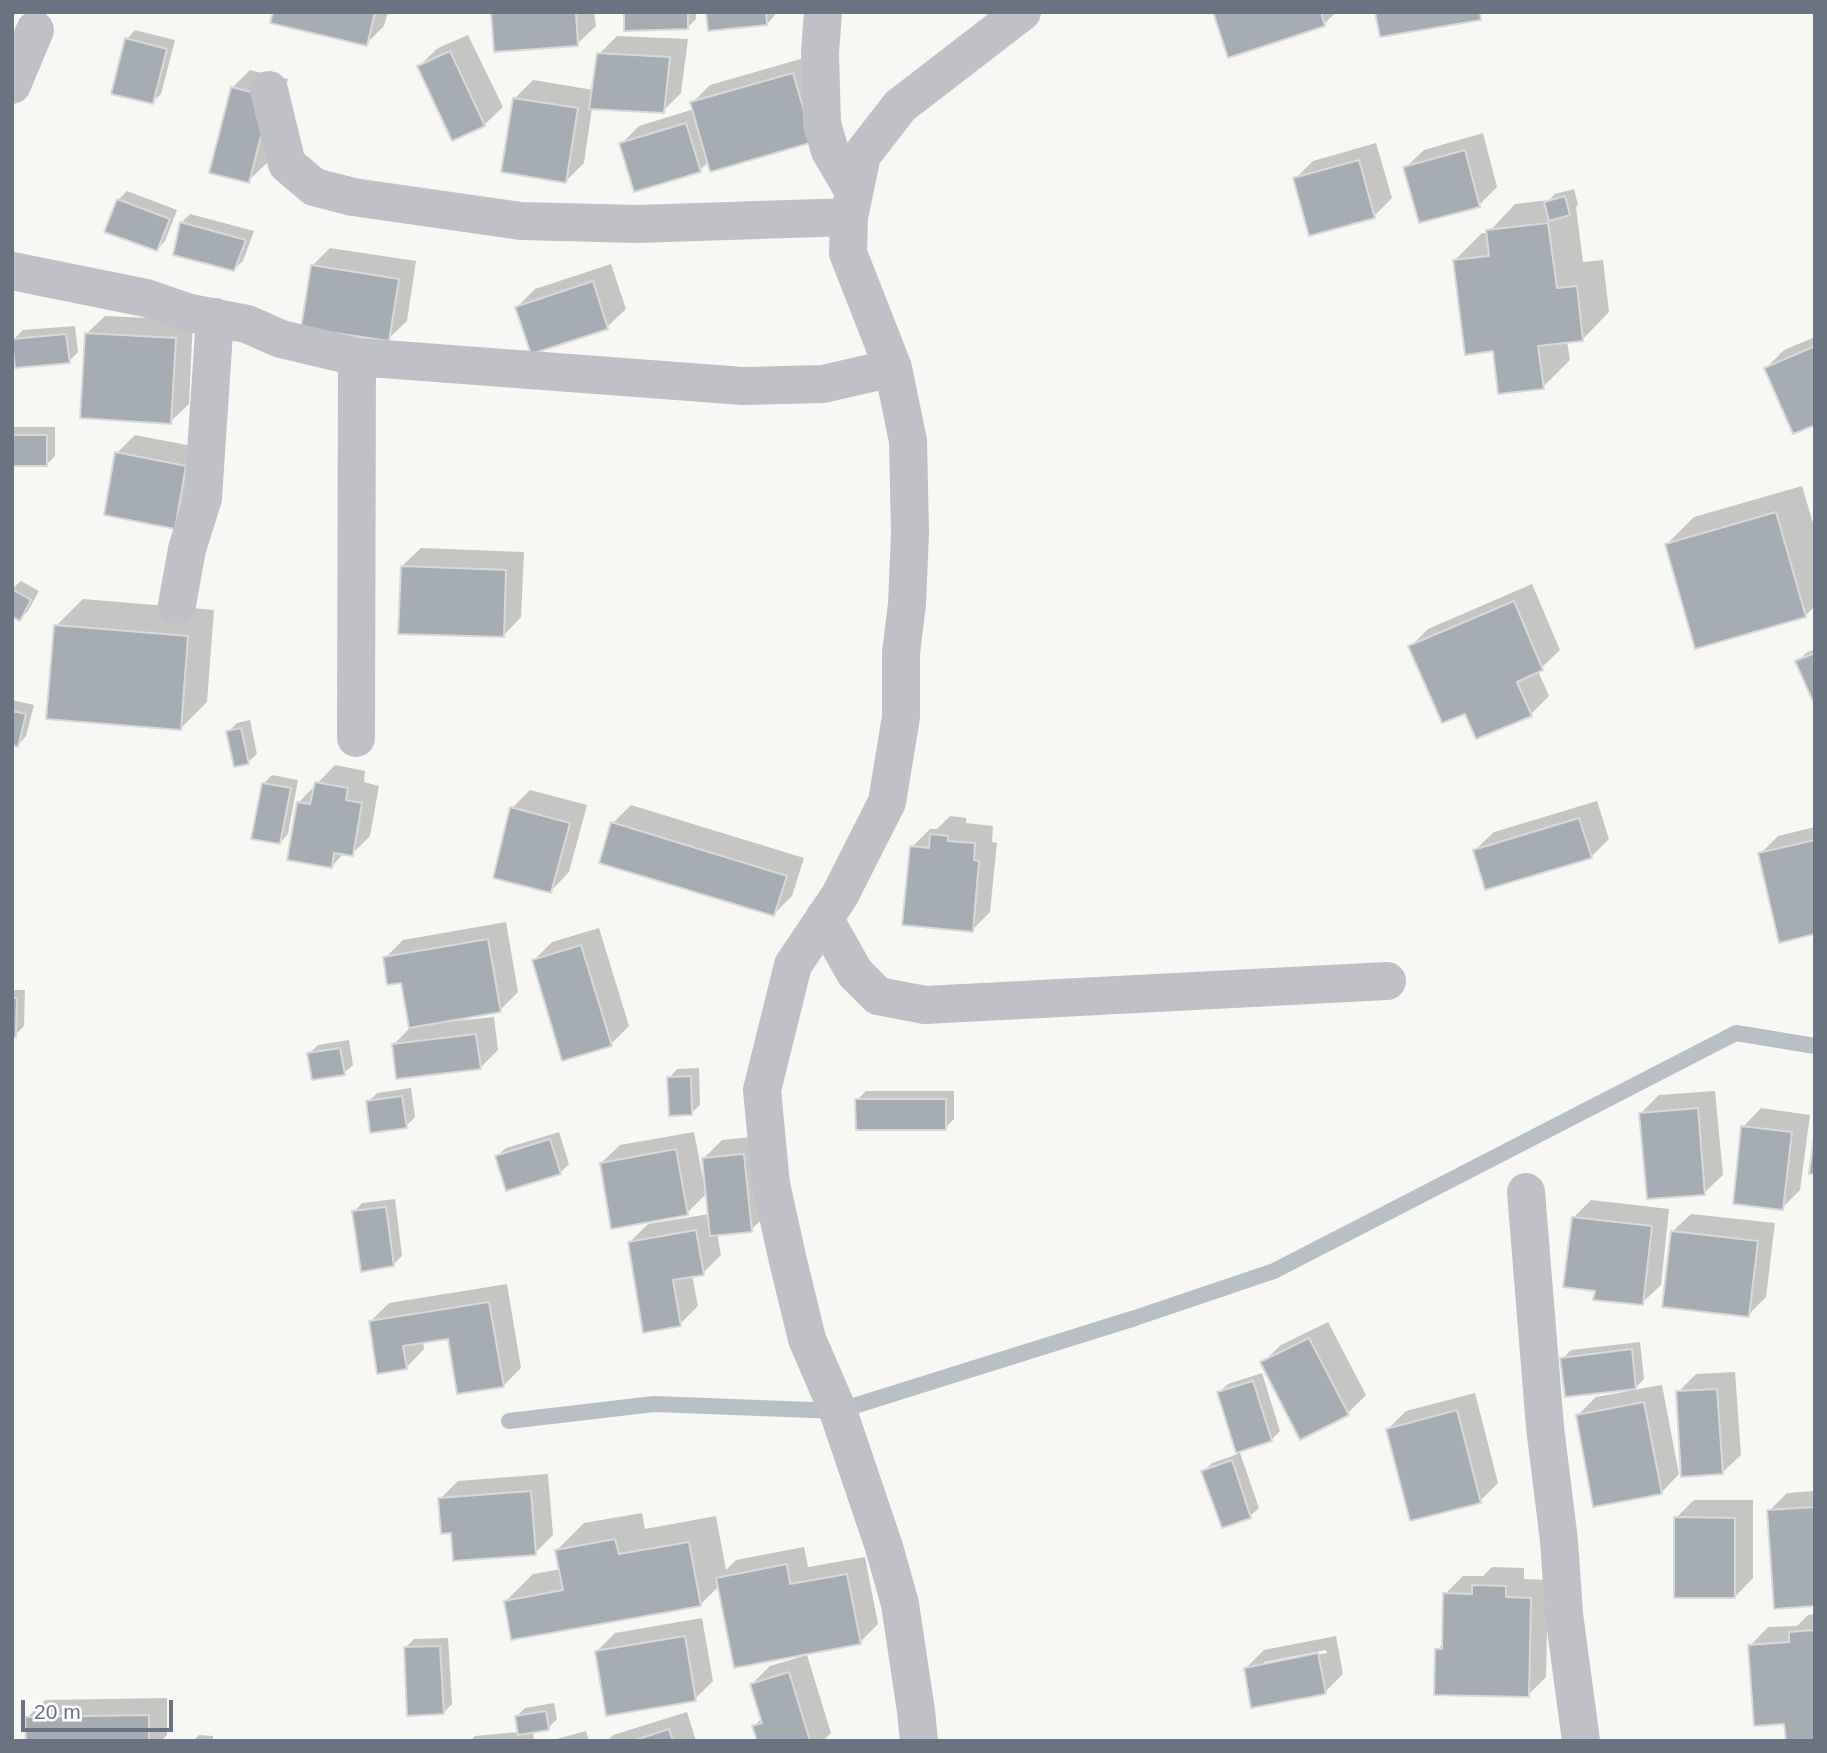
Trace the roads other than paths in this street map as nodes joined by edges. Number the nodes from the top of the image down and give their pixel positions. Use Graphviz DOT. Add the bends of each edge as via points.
graph roads {
  1 [pos="823,12"];
  2 [pos="1022,12"];
  3 [pos="35,30"];
  4 [pos="12,85"];
  5 [pos="270,90"];
  6 [pos="851,205"];
  7 [pos="12,271"];
  8 [pos="215,317"];
  9 [pos="357,357"];
  10 [pos="893,368"];
  11 [pos="177,605"];
  12 [pos="356,738"];
  13 [pos="824,918"];
  14 [pos="1387,981"];
  15 [pos="1526,1192"];
  16 [pos="919,1741"];
  17 [pos="1581,1741"];
  1 -- 6 [label="street" via="822,124"];
  2 -- 6 [label="street" via="900,106 862,155"];
  3 -- 4 [label="street"];
  5 -- 6 [label="street" via="287,164 314,187 354,197 521,220 637,224"];
  6 -- 10 [label="street" via="848,253"];
  7 -- 8 [label="street"];
  8 -- 9 [label="street"];
  8 -- 11 [label="street" via="203,498 187,549"];
  9 -- 10 [label="street" via="743,386 822,384"];
  9 -- 12 [label="street"];
  10 -- 13 [label="street" via="908,441 901,717 887,802"];
  13 -- 14 [label="street" via="855,973 878,996 925,1005"];
  13 -- 16 [label="street" via="793,965 762,1090 771,1184 807,1339 838,1411 900,1604"];
  15 -- 17 [label="street" via="1545,1427"];
}
